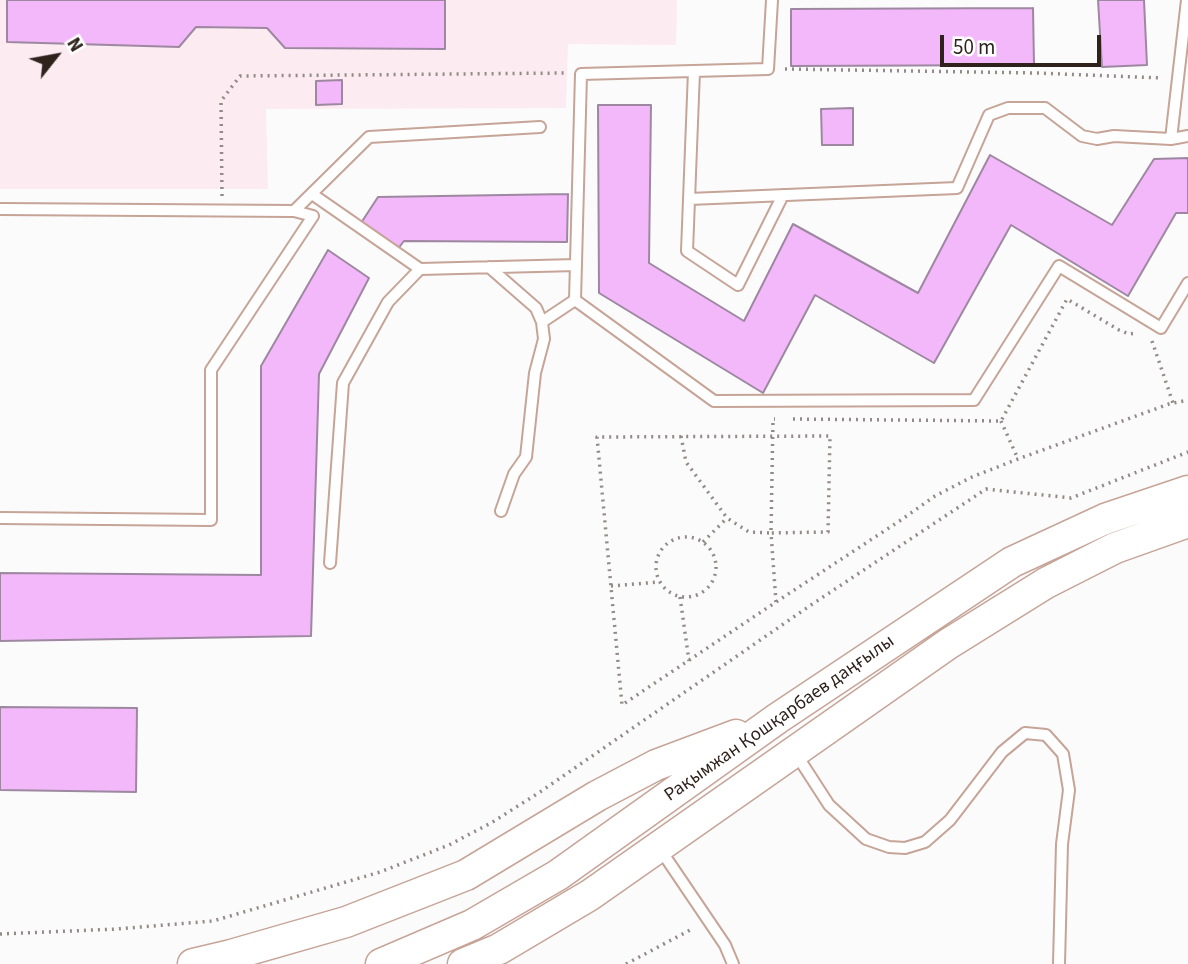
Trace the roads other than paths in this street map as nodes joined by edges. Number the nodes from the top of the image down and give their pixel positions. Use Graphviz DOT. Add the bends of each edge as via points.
graph roads {
  1 [pos="772,0"];
  2 [pos="1187,0"];
  3 [pos="694,71"];
  4 [pos="540,127"];
  5 [pos="1188,136"];
  6 [pos="1171,139"];
  7 [pos="312,194"];
  8 [pos="783,195"];
  9 [pos="689,199"];
  10 [pos="0,209"];
  11 [pos="294,211"];
  12 [pos="576,265"];
  13 [pos="489,267"];
  14 [pos="420,269"];
  15 [pos="1188,283"];
  16 [pos="575,300"];
  17 [pos="542,322"];
  18 [pos="1188,491"];
  19 [pos="500,511"];
  20 [pos="0,517"];
  21 [pos="1188,523"];
  22 [pos="330,563"];
  23 [pos="778,718"];
  24 [pos="795,751"];
  25 [pos="659,847"];
  26 [pos="193,964"];
  27 [pos="381,964"];
  28 [pos="463,964"];
  29 [pos="733,964"];
  30 [pos="1059,964"];
  1 -- 3 [label="lane" via="768,69"];
  2 -- 6 [label="lane"];
  3 -- 9 [label="lane"];
  3 -- 12 [label="lane" via="581,74"];
  4 -- 7 [label="lane" via="369,137"];
  5 -- 6 [label="lane"];
  6 -- 8 [label="lane" via="1097,139 1082,136 1045,108 1008,108 989,115 957,188"];
  7 -- 11 [label="lane"];
  7 -- 14 [label="lane"];
  8 -- 9 [label="lane"];
  8 -- 9 [label="lane" via="738,285 687,251"];
  10 -- 11 [label="lane"];
  11 -- 20 [label="lane" via="313,216 211,370 211,520"];
  12 -- 13 [label="lane"];
  12 -- 16 [label="lane"];
  13 -- 14 [label="lane"];
  13 -- 17 [label="lane" via="536,308"];
  14 -- 22 [label="lane" via="387,302 344,383"];
  15 -- 16 [label="lane" via="1161,328 1059,266 974,400 714,401"];
  16 -- 17 [label="lane"];
  17 -- 19 [label="lane" via="544,339 535,373 526,457"];
  18 -- 23 [label="main road, Рақымжан Қошқарбаев даңғылы" via="1105,519 1012,562"];
  21 -- 24 [label="main road, Рақымжан Қошқарбаев даңғылы" via="1115,548 1046,583 948,644"];
  23 -- 26 [label="main road" via="656,765 466,875 346,922"];
  23 -- 27 [label="main road, Рақымжан Қошқарбаев даңғылы" via="558,875 472,925"];
  24 -- 25 [label="main road, Рақымжан Қошқарбаев даңғылы"];
  24 -- 30 [label="lane" via="830,804 866,839 905,848 925,842 950,820 1002,752 1025,733 1046,735 1063,754 1069,790 1062,844"];
  25 -- 28 [label="main road, Рақымжан Қошқарбаев даңғылы" via="590,895 499,949"];
  25 -- 29 [label="lane"];
}
